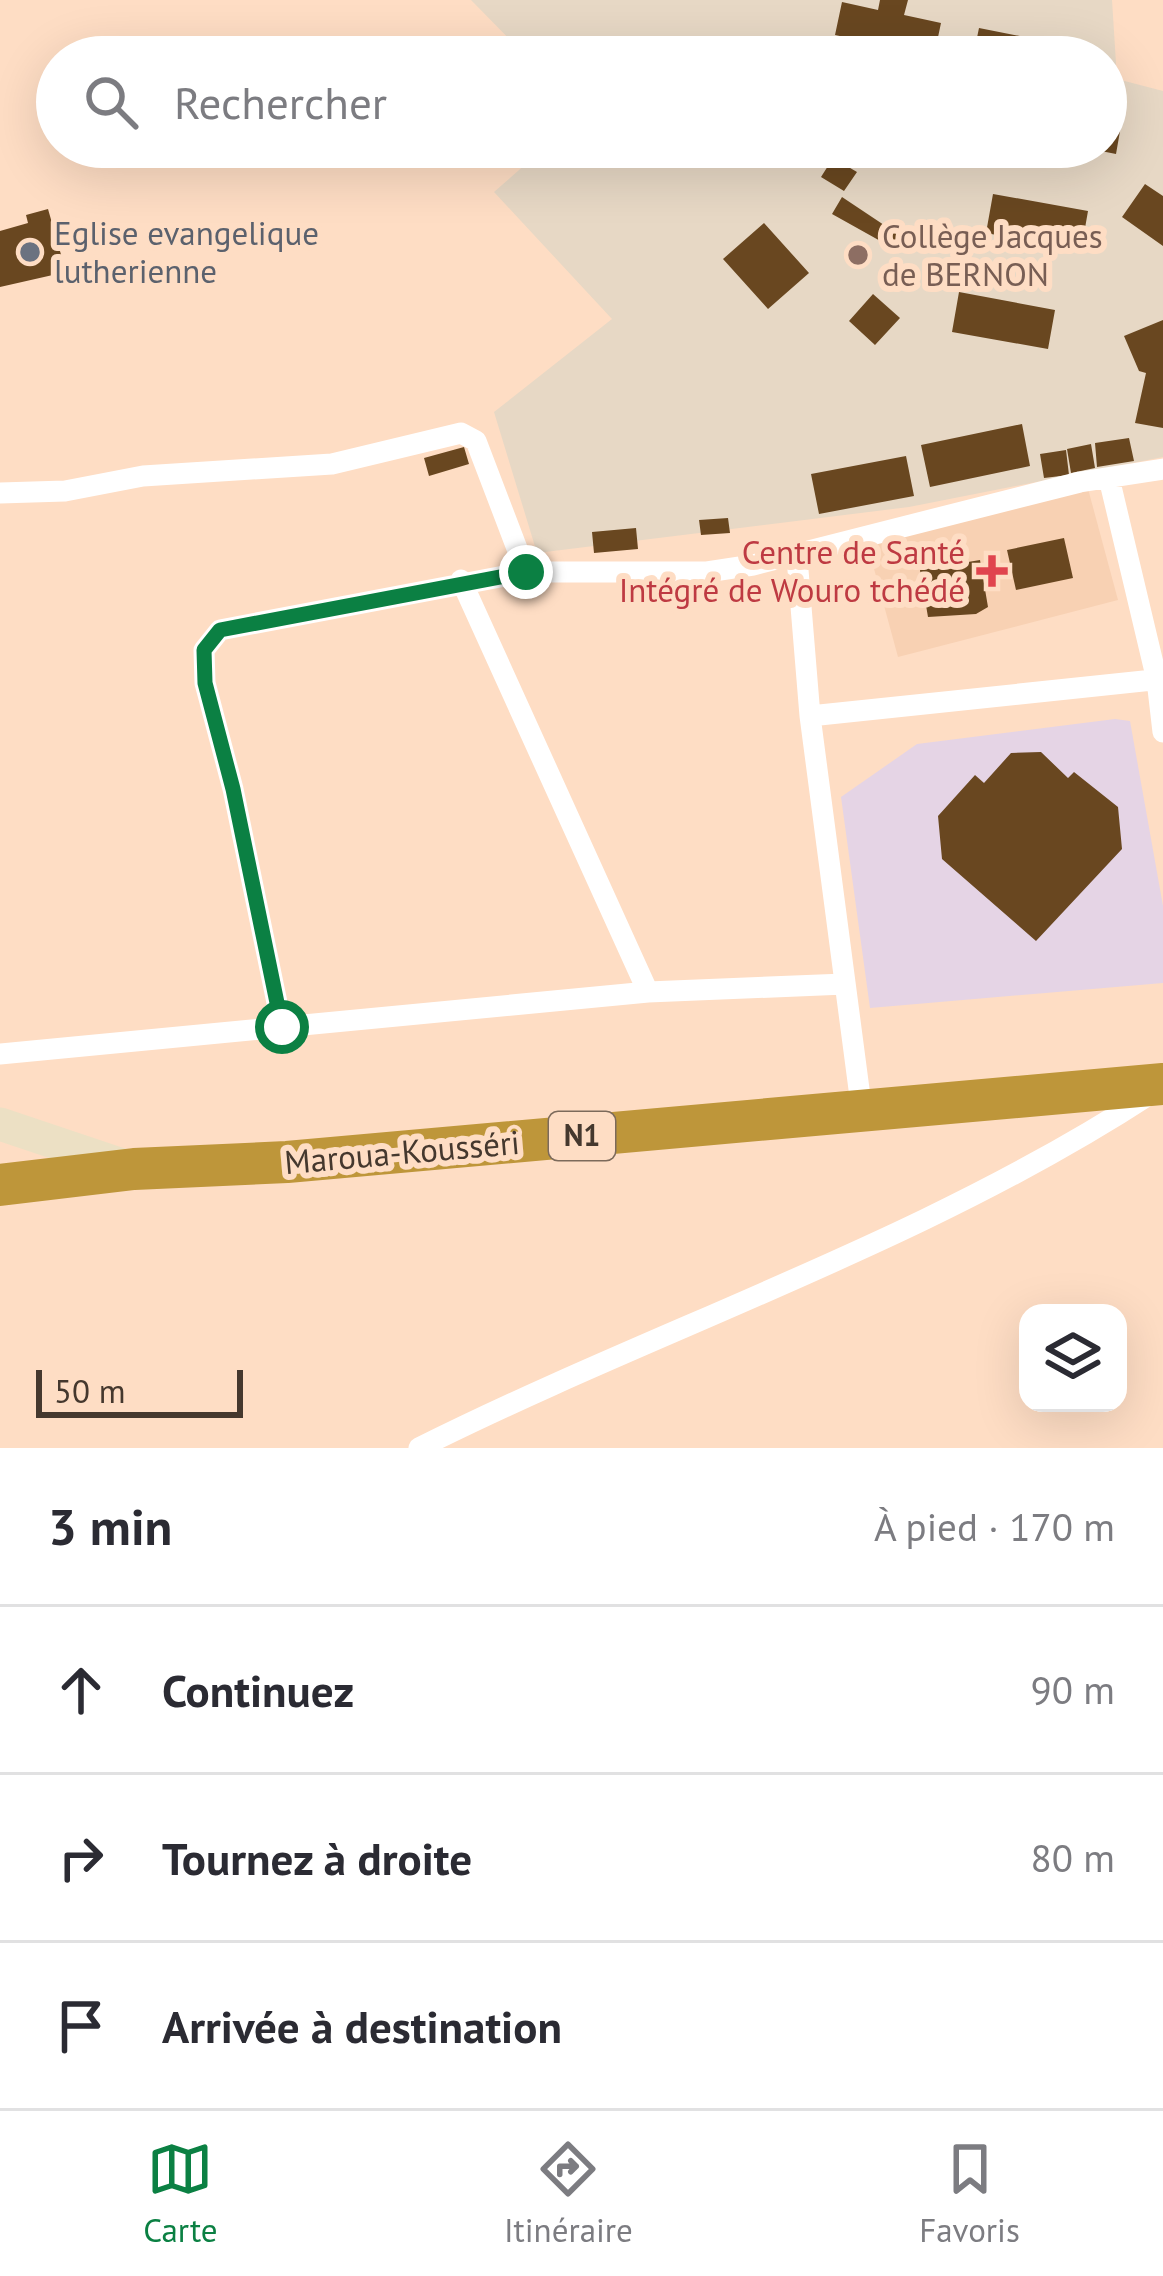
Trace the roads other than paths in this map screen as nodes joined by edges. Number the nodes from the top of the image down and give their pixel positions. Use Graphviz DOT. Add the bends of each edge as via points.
graph roads {
  1 [pos="1163,469"];
  2 [pos="1108,478"];
  3 [pos="0,493"];
  4 [pos="797,558"];
  5 [pos="526,572"];
  6 [pos="461,580"];
  7 [pos="1160,680"];
  8 [pos="810,716"];
  9 [pos="1163,732"];
  10 [pos="845,984"];
  11 [pos="648,992"];
  12 [pos="282,1027"];
  13 [pos="0,1054"];
  14 [pos="1163,1085"];
  15 [pos="862,1112"];
  16 [pos="0,1124"];
  17 [pos="134,1169"];
  18 [pos="0,1184"];
  19 [pos="419,1448"];
  1 -- 2 [label="street"];
  2 -- 4 [label="street"];
  2 -- 7 [label="street"];
  3 -- 5 [label="street" via="332,464 461,433 476,441"];
  4 -- 5 [label="street" via="707,572"];
  4 -- 8 [label="street"];
  5 -- 6 [label="street"];
  6 -- 11 [label="street"];
  6 -- 12 [label="street" via="220,630 204,650"];
  7 -- 8 [label="street"];
  7 -- 9 [label="street"];
  8 -- 10 [label="street"];
  10 -- 11 [label="street"];
  10 -- 15 [label="street"];
  11 -- 12 [label="street"];
  12 -- 13 [label="street"];
  14 -- 15 [label="highway, Maroua-Kousséri / N1"];
  14 -- 19 [label="street" via="1042,1163"];
  15 -- 17 [label="highway, Maroua-Kousséri / N1"];
  16 -- 17 [label="street"];
  17 -- 18 [label="highway, Maroua-Kousséri / N1"];
}
